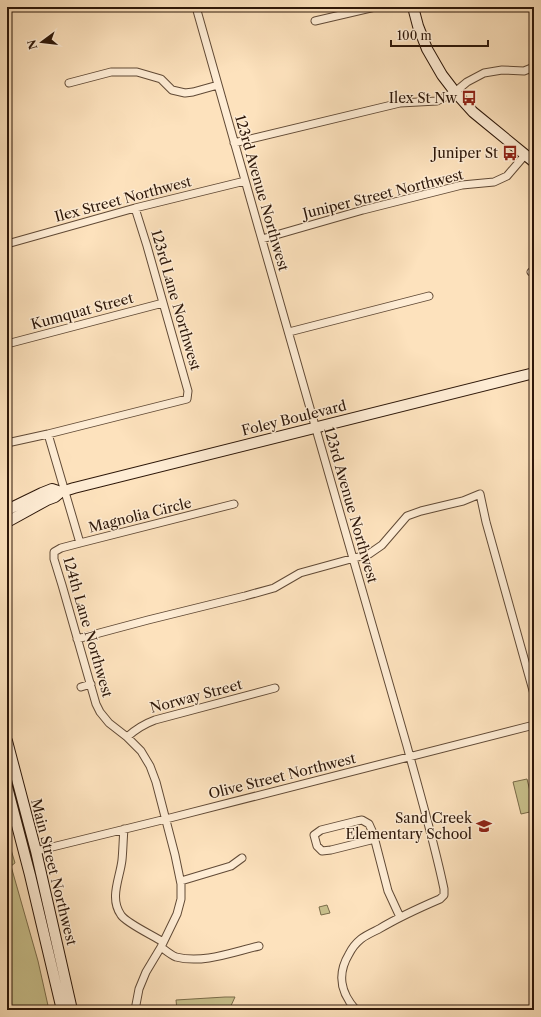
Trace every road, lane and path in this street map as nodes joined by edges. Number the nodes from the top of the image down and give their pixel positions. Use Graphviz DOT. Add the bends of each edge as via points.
graph roads {
  1 [pos="196,7"];
  2 [pos="375,7"];
  3 [pos="413,7"];
  4 [pos="315,21"];
  5 [pos="534,67"];
  6 [pos="69,83"];
  7 [pos="218,85"];
  8 [pos="455,92"];
  9 [pos="234,143"];
  10 [pos="525,155"];
  11 [pos="534,162"];
  12 [pos="245,181"];
  13 [pos="135,208"];
  14 [pos="262,240"];
  15 [pos="7,244"];
  16 [pos="429,296"];
  17 [pos="163,303"];
  18 [pos="289,332"];
  19 [pos="7,344"];
  20 [pos="534,372"];
  21 [pos="315,427"];
  22 [pos="48,434"];
  23 [pos="7,443"];
  24 [pos="63,491"];
  25 [pos="234,504"];
  26 [pos="7,510"];
  27 [pos="7,522"];
  28 [pos="80,543"];
  29 [pos="54,552"];
  30 [pos="353,559"];
  31 [pos="77,639"];
  32 [pos="91,684"];
  33 [pos="81,687"];
  34 [pos="275,688"];
  35 [pos="534,694"];
  36 [pos="534,725"];
  37 [pos="127,737"];
  38 [pos="7,741"];
  39 [pos="410,757"];
  40 [pos="7,787"];
  41 [pos="166,819"];
  42 [pos="124,829"];
  43 [pos="375,839"];
  44 [pos="36,851"];
  45 [pos="242,858"];
  46 [pos="181,881"];
  47 [pos="400,917"];
  48 [pos="162,945"];
  49 [pos="259,946"];
  50 [pos="62,1010"];
  51 [pos="72,1010"];
  52 [pos="135,1010"];
  53 [pos="356,1010"];
  1 -- 7 [label="street, 123rd Avenue Northwest"];
  2 -- 4 [label="street"];
  3 -- 8 [label="street" via="427,49"];
  5 -- 8 [label="street" via="484,73"];
  6 -- 7 [label="street" via="111,72 137,72 161,79 172,90 185,93"];
  7 -- 9 [label="street, 123rd Avenue Northwest"];
  8 -- 9 [label="street" via="437,101 400,103"];
  8 -- 10 [label="street" via="473,112"];
  9 -- 12 [label="street, 123rd Avenue Northwest"];
  10 -- 11 [label="street"];
  10 -- 14 [label="street, Juniper Street Northwest" via="507,176 494,182 462,185 363,210"];
  12 -- 13 [label="street, Ilex Street Northwest"];
  12 -- 14 [label="street, 123rd Avenue Northwest"];
  13 -- 15 [label="street, Ilex Street Northwest"];
  13 -- 17 [label="street, 123rd Lane Northwest"];
  14 -- 18 [label="street, 123rd Avenue Northwest"];
  16 -- 18 [label="street"];
  17 -- 19 [label="street, Kumquat Street"];
  17 -- 22 [label="street, 123rd Lane Northwest" via="188,391 187,399"];
  18 -- 21 [label="street, 123rd Avenue Northwest"];
  20 -- 21 [label="street, Foley Boulevard"];
  21 -- 24 [label="street, Foley Boulevard"];
  21 -- 30 [label="street, 123rd Avenue Northwest"];
  22 -- 23 [label="street"];
  22 -- 24 [label="street, 124th Lane Northwest"];
  24 -- 26 [label="street, Foley Boulevard" via="52,489"];
  24 -- 27 [label="street, Foley Boulevard"];
  24 -- 28 [label="street, 124th Lane Northwest"];
  25 -- 28 [label="street, Magnolia Circle"];
  28 -- 29 [label="street, Magnolia Circle"];
  29 -- 31 [label="street, 124th Lane Northwest"];
  30 -- 31 [label="street" via="300,572 274,588"];
  30 -- 35 [label="street" via="370,554 382,545 407,516 480,494"];
  30 -- 39 [label="street, 123rd Avenue Northwest"];
  31 -- 32 [label="street, 124th Lane Northwest"];
  32 -- 33 [label="street"];
  32 -- 37 [label="street, 124th Lane Northwest" via="100,712"];
  34 -- 37 [label="street, Norway Street" via="155,720 134,730"];
  36 -- 39 [label="street, Olive Street Northwest"];
  37 -- 41 [label="street, 124th Lane Northwest" via="141,751 150,766"];
  38 -- 44 [label="street, Main Street Northwest"];
  39 -- 41 [label="street, Olive Street Northwest"];
  39 -- 47 [label="street, 123rd Avenue Northwest" via="433,839 444,895"];
  40 -- 50 [label="street, Main Street Northwest"];
  41 -- 42 [label="street, Olive Street Northwest"];
  41 -- 46 [label="street, 124th Lane Northwest"];
  42 -- 44 [label="street, Olive Street Northwest"];
  42 -- 48 [label="street" via="122,862 115,899 118,909 121,916"];
  43 -- 43 [label="street" via="322,851 317,846 314,835 321,830 362,820 369,824"];
  43 -- 47 [label="street" via="388,891"];
  44 -- 51 [label="street, Main Street Northwest"];
  45 -- 46 [label="street" via="231,866"];
  46 -- 48 [label="street, 124th Lane Northwest" via="181,899 177,914"];
  47 -- 53 [label="street" via="361,939 346,960 341,974 342,987 349,1003"];
  48 -- 49 [label="street" via="175,956 188,959 214,957"];
  48 -- 52 [label="street, 124th Lane Northwest" via="146,972"];
}
